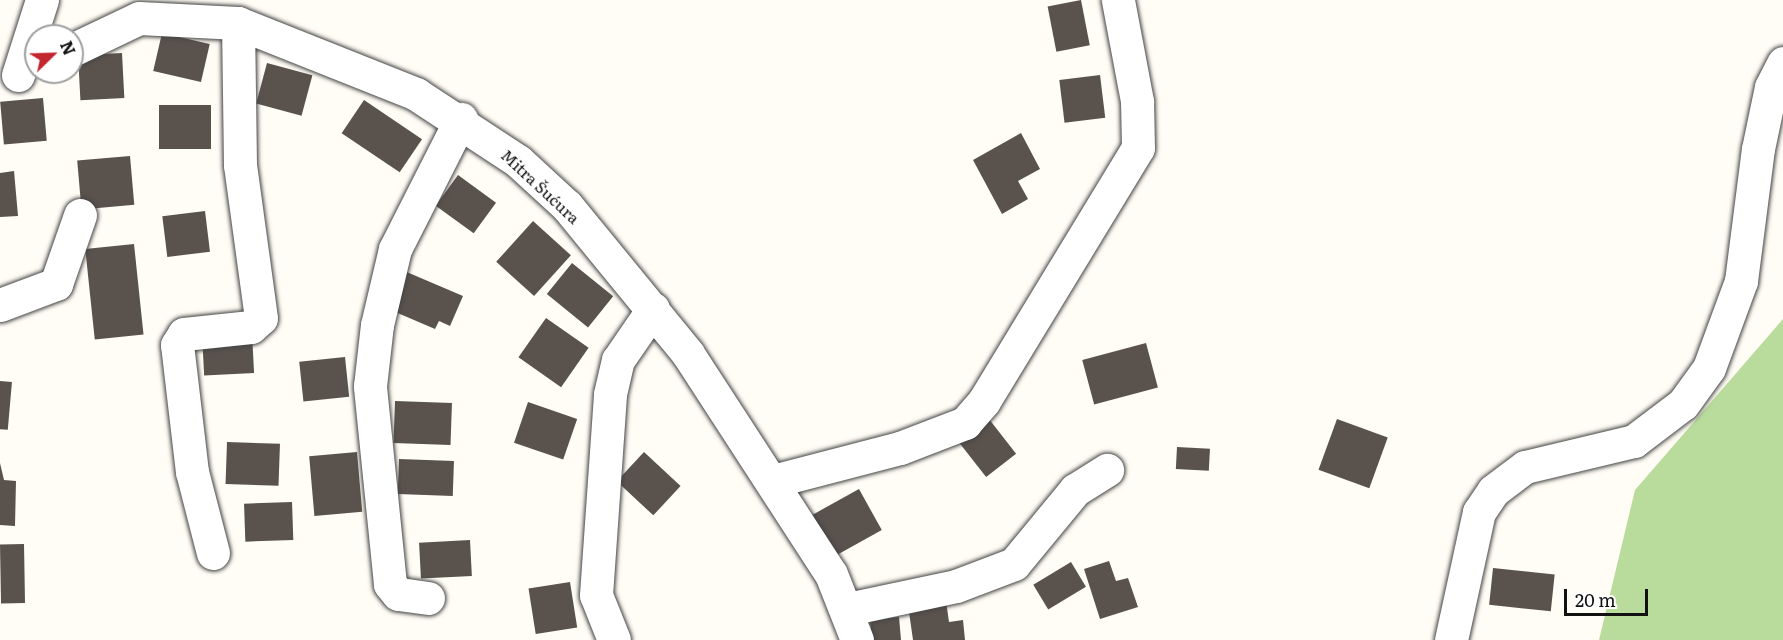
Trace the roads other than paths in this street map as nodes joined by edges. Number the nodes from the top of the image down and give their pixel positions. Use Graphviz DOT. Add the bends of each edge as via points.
graph roads {
  1 [pos="42,0"];
  2 [pos="1118,0"];
  3 [pos="238,23"];
  4 [pos="84,44"];
  5 [pos="1783,63"];
  6 [pos="18,77"];
  7 [pos="461,120"];
  8 [pos="80,215"];
  9 [pos="0,305"];
  10 [pos="653,309"];
  11 [pos="1107,470"];
  12 [pos="774,481"];
  13 [pos="213,553"];
  14 [pos="428,598"];
  15 [pos="848,609"];
  16 [pos="614,640"];
  17 [pos="857,640"];
  18 [pos="1451,640"];
  1 -- 6 [label="street"];
  2 -- 12 [label="street" via="1137,101 1138,148 984,401 965,423 900,448"];
  3 -- 4 [label="street, Mitra Šućura" via="139,18"];
  3 -- 7 [label="street, Mitra Šućura" via="416,94"];
  3 -- 13 [label="street" via="240,165 261,318 251,327 184,333 177,345 192,472"];
  5 -- 18 [label="street" via="1771,87 1758,149 1741,281 1709,368 1683,404 1634,441 1525,466 1493,491 1479,512"];
  7 -- 10 [label="street, Mitra Šućura" via="567,206"];
  7 -- 14 [label="street" via="395,249 376,325 370,386 390,584 398,594"];
  8 -- 9 [label="street" via="57,284"];
  10 -- 12 [label="street, Mitra Šućura"];
  10 -- 16 [label="street" via="618,360 610,394 596,595"];
  11 -- 15 [label="street" via="1075,490 1014,564 956,586"];
  12 -- 15 [label="street, Mitra Šućura"];
  15 -- 17 [label="street, Mitra Šućura"];
}
